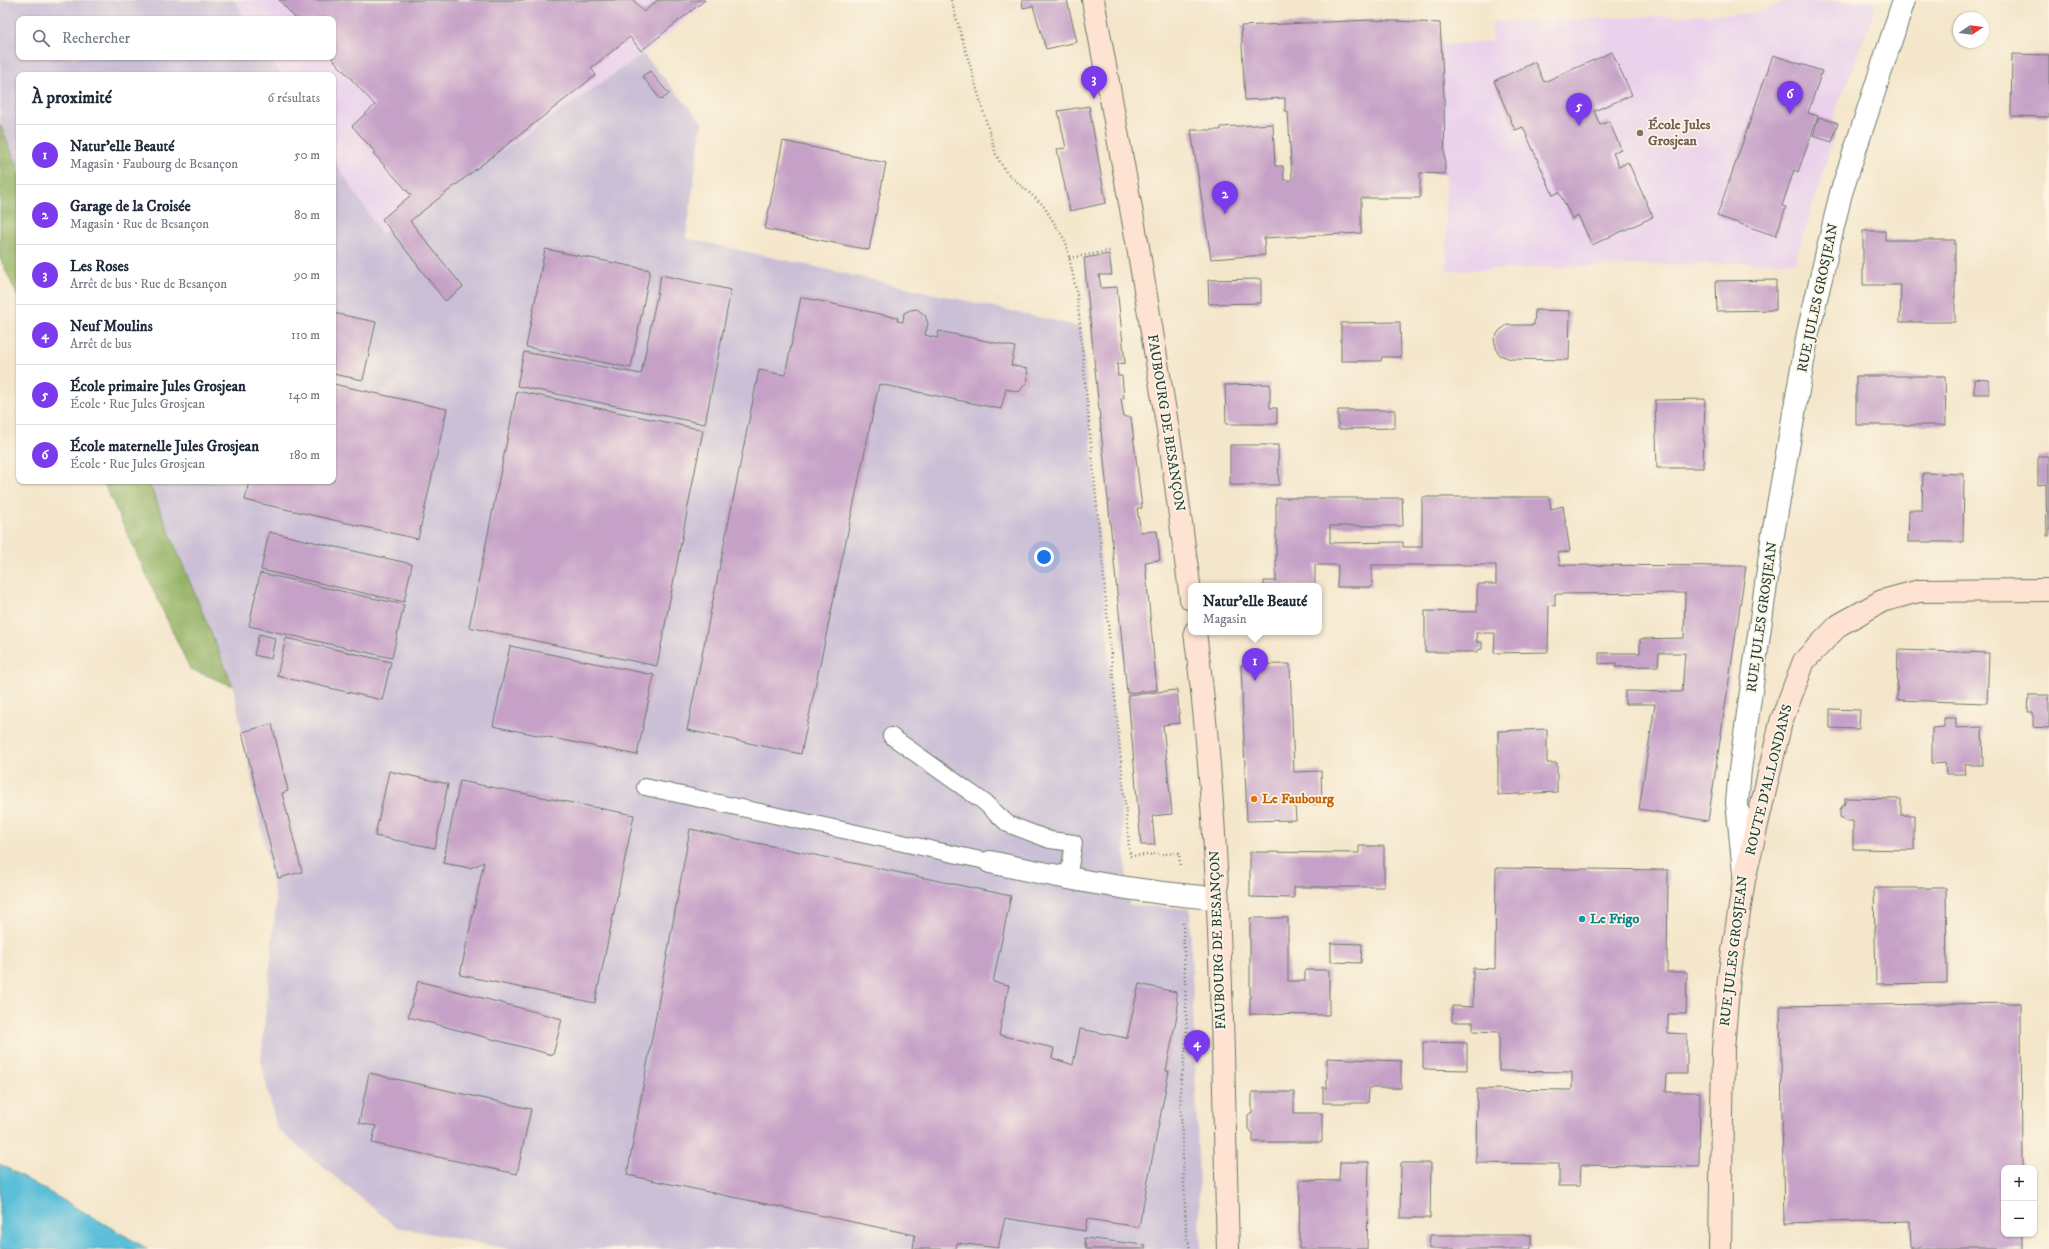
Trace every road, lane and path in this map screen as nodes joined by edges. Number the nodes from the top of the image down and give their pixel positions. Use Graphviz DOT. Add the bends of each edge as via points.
graph roads {
  1 [pos="951,0"];
  2 [pos="1093,0"];
  3 [pos="1904,0"];
  4 [pos="1138,247"];
  5 [pos="1069,258"];
  6 [pos="1189,583"];
  7 [pos="2049,590"];
  8 [pos="1195,635"];
  9 [pos="891,736"];
  10 [pos="645,787"];
  11 [pos="990,862"];
  12 [pos="1068,879"];
  13 [pos="1744,880"];
  14 [pos="1182,896"];
  15 [pos="1217,898"];
  16 [pos="1190,1249"];
  17 [pos="1228,1249"];
  18 [pos="1720,1249"];
  1 -- 5 [label="path" via="996,155 1006,172 1043,205 1066,242"];
  2 -- 4 [label="main road, FAUBOURG DE BESANÇON"];
  3 -- 13 [label="street, RUE JULES GROSJEAN" via="1841,193 1808,333 1774,534 1740,770 1738,802"];
  4 -- 5 [label="path"];
  4 -- 6 [label="main road, FAUBOURG DE BESANÇON" via="1172,448"];
  5 -- 14 [label="path" via="1077,295 1130,856 1179,853"];
  7 -- 13 [label="main road, ROUTE D'ALLONDANS" via="1919,591 1882,601 1839,625 1804,661 1781,722"];
  8 -- 15 [label="main road, FAUBOURG DE BESANÇON" via="1203,692"];
  9 -- 12 [label="lane" via="984,802 1008,824 1050,840 1074,843"];
  10 -- 11 [label="lane"];
  11 -- 12 [label="street"];
  12 -- 14 [label="street"];
  13 -- 18 [label="main road, RUE JULES GROSJEAN" via="1729,977 1723,1049"];
  14 -- 15 [label="street"];
  14 -- 16 [label="path" via="1187,1039 1180,1089 1186,1231"];
  15 -- 17 [label="main road, FAUBOURG DE BESANÇON"];
}
